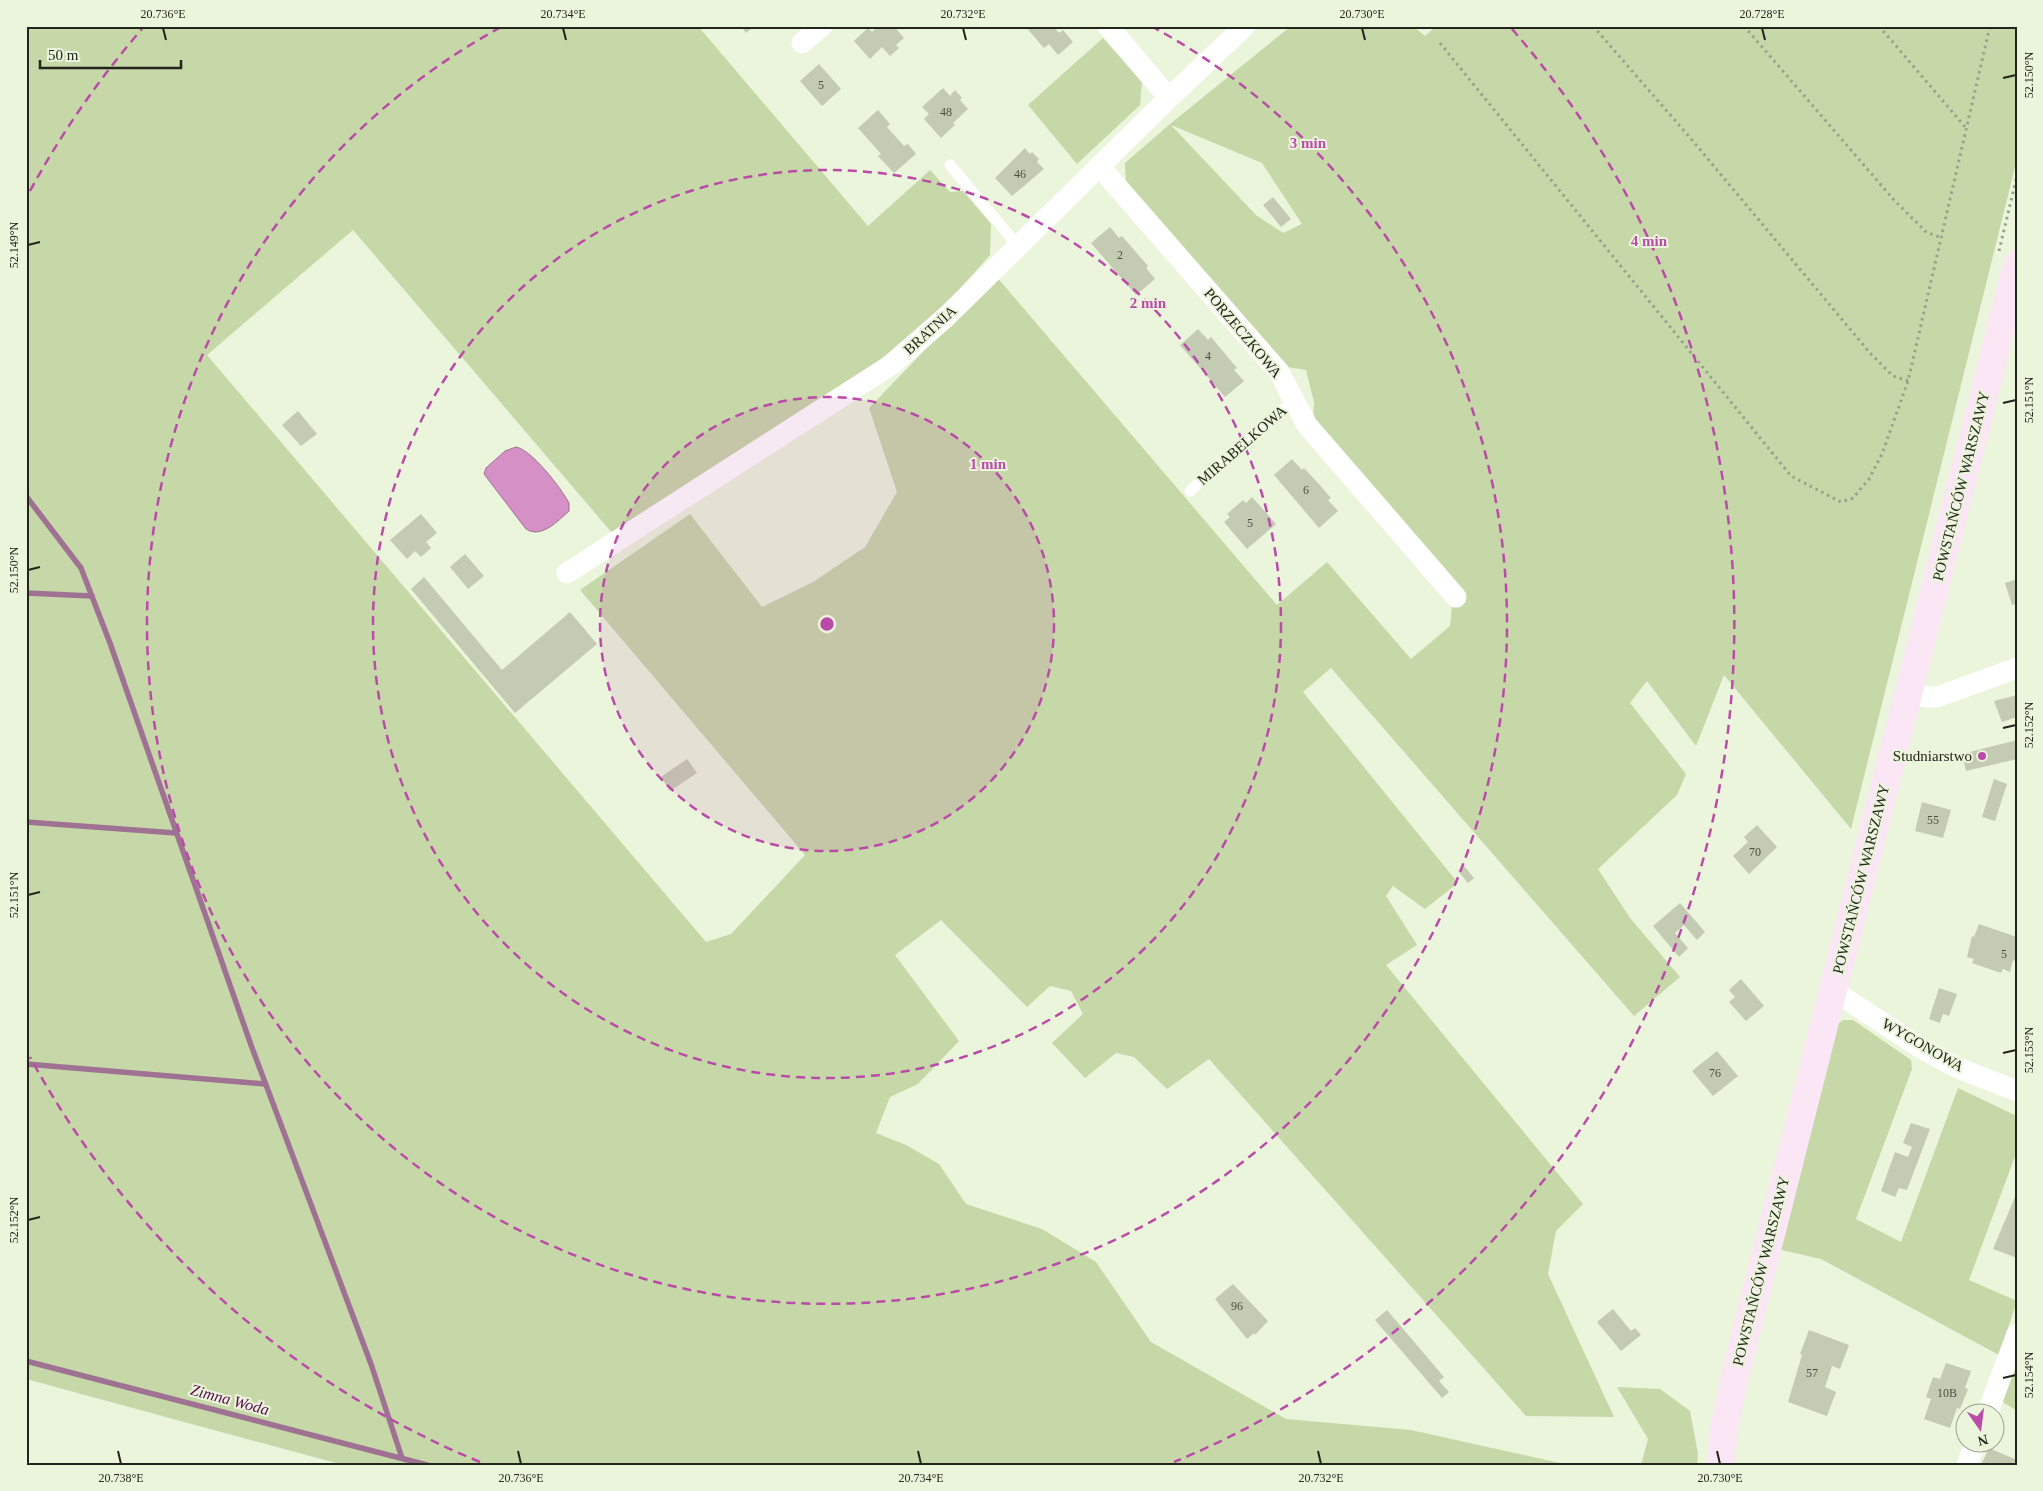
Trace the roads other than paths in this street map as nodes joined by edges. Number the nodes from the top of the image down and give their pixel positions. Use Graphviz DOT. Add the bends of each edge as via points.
graph roads {
  1 [pos="822,26"];
  2 [pos="1108,26"];
  3 [pos="1245,26"];
  4 [pos="802,43"];
  5 [pos="1168,98"];
  6 [pos="950,165"];
  7 [pos="1100,167"];
  8 [pos="1018,246"];
  9 [pos="2017,266"];
  10 [pos="2009,332"];
  11 [pos="1294,400"];
  12 [pos="1190,491"];
  13 [pos="568,573"];
  14 [pos="1456,597"];
  15 [pos="2017,668"];
  16 [pos="1908,692"];
  17 [pos="1832,992"];
  18 [pos="2017,1091"];
  19 [pos="2017,1334"];
  20 [pos="1991,1404"];
  21 [pos="1721,1465"];
  1 -- 4 [label="street"];
  2 -- 5 [label="street"];
  3 -- 5 [label="street, BRATNIA"];
  5 -- 7 [label="street, BRATNIA"];
  6 -- 8 [label="lane"];
  7 -- 8 [label="street, BRATNIA"];
  7 -- 11 [label="street, PORZECZKOWA" via="1279,372"];
  8 -- 13 [label="street, BRATNIA" via="946,317 891,365"];
  9 -- 10 [label="street, POWSTAŃCÓW WARSZAWY"];
  10 -- 16 [label="street, POWSTAŃCÓW WARSZAWY"];
  11 -- 12 [label="lane, MIRABELKOWA"];
  11 -- 14 [label="street, PORZECZKOWA" via="1307,425"];
  15 -- 16 [label="street" via="1936,697"];
  16 -- 17 [label="street, POWSTAŃCÓW WARSZAWY"];
  17 -- 18 [label="street, WYGONOWA" via="1924,1050 1958,1068"];
  17 -- 21 [label="street, POWSTAŃCÓW WARSZAWY" via="1735,1376"];
  19 -- 20 [label="street"];
}
